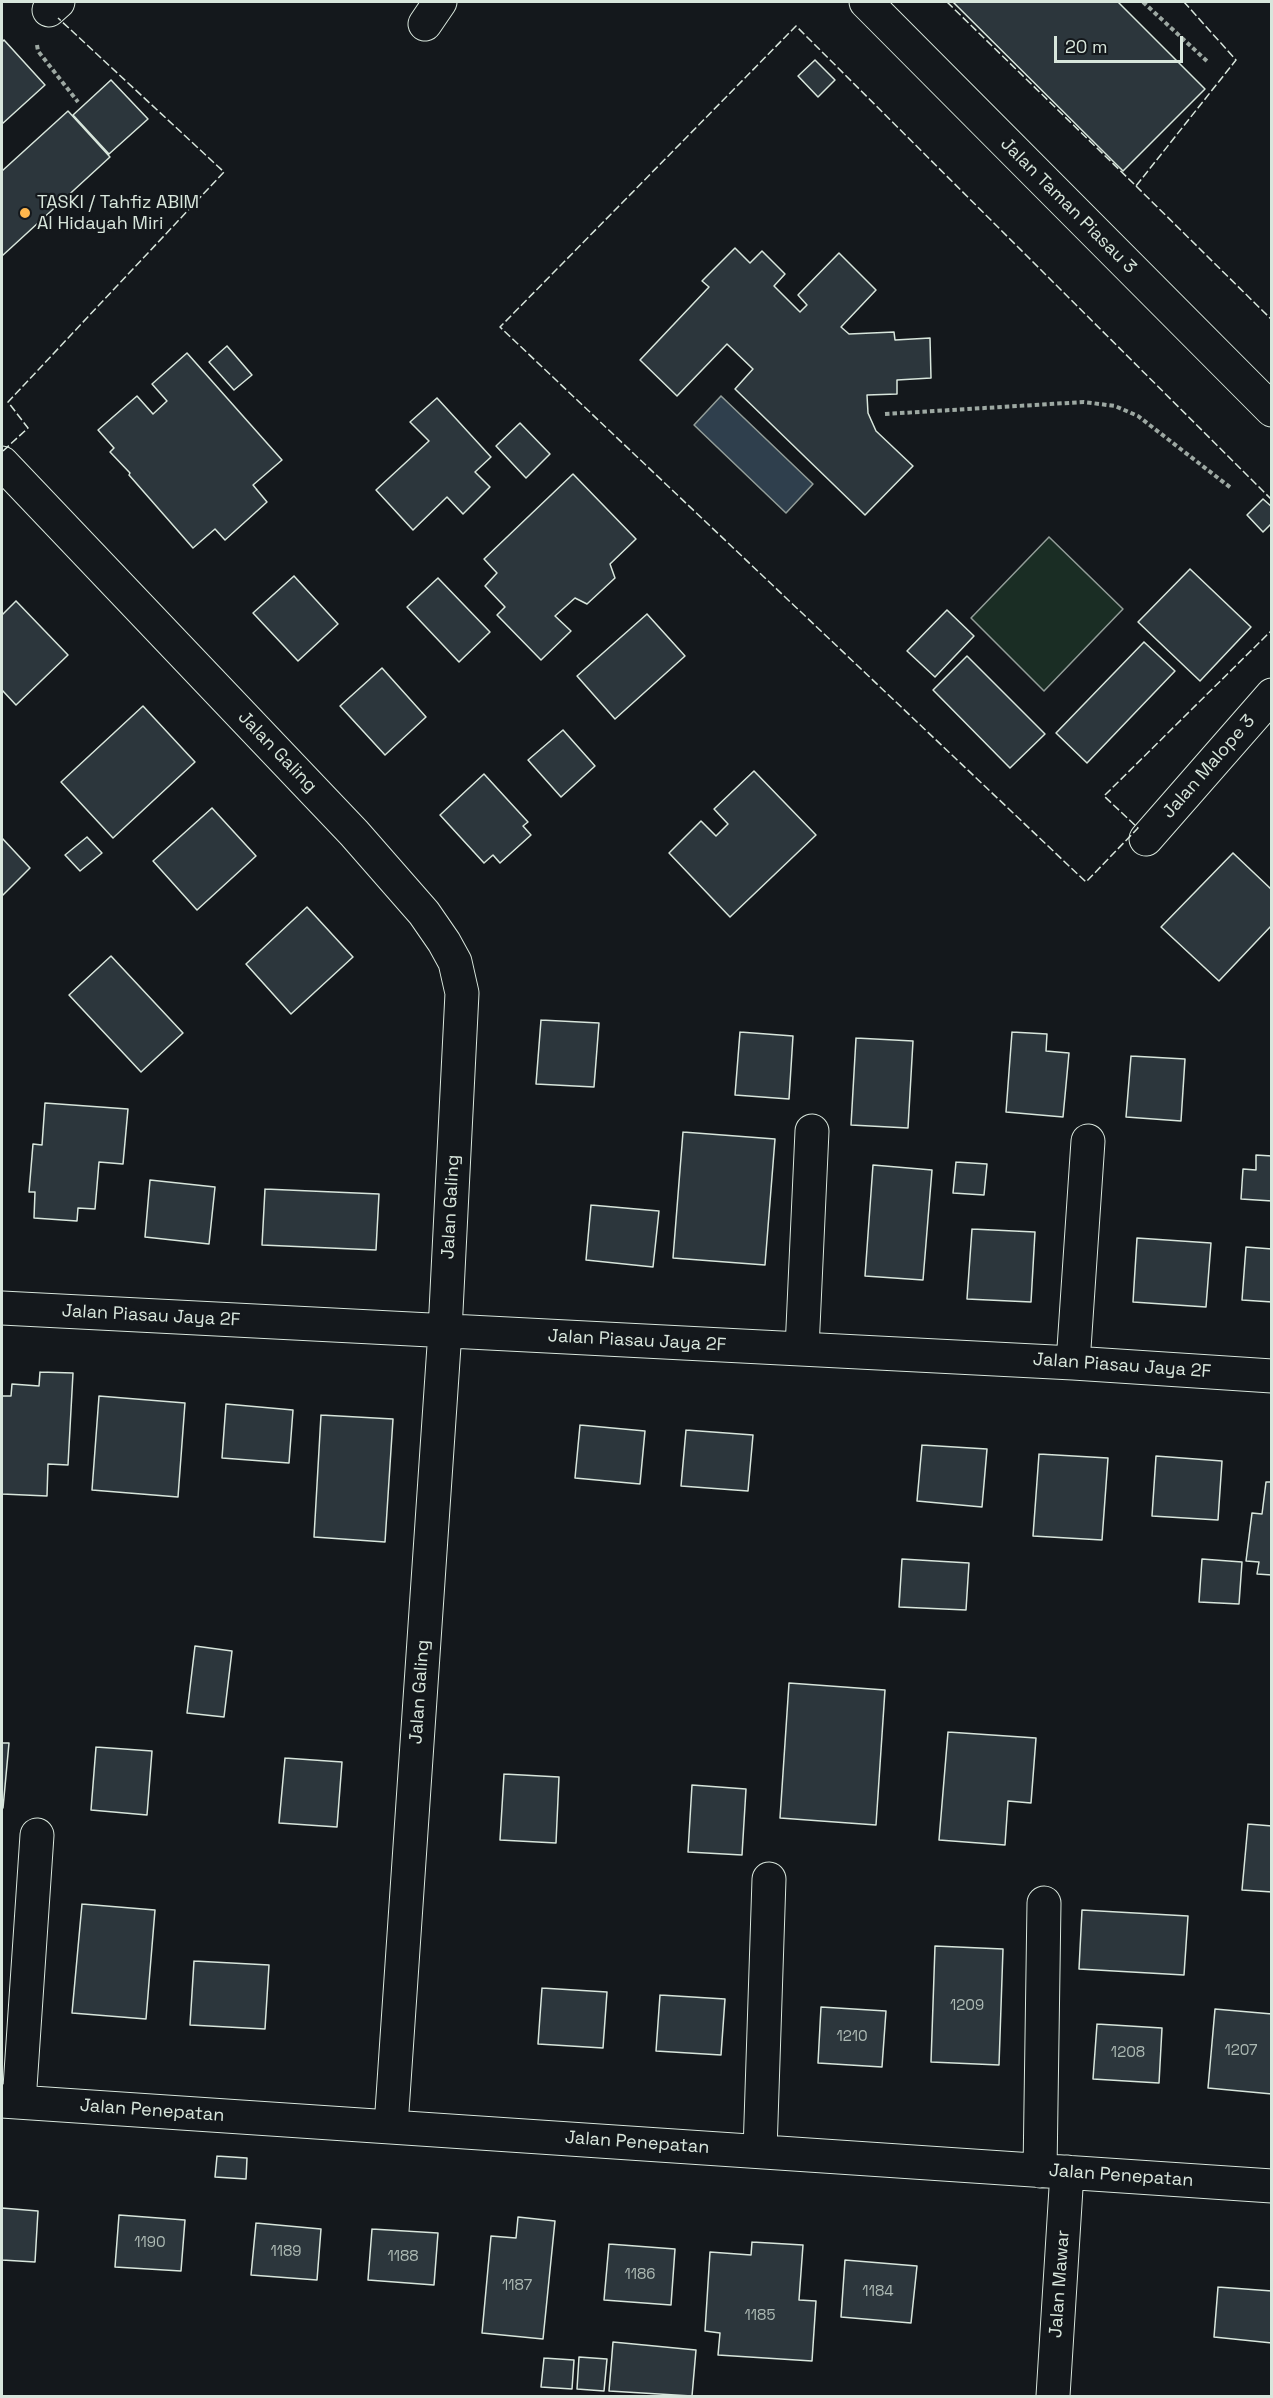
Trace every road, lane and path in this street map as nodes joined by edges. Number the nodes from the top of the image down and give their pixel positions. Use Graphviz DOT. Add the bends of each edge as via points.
graph roads {
  1 [pos="866,2"];
  2 [pos="1143,2"];
  3 [pos="54,6"];
  4 [pos="1209,63"];
  5 [pos="78,102"];
  6 [pos="1272,410"];
  7 [pos="885,414"];
  8 [pos="2,463"];
  9 [pos="1231,488"];
  10 [pos="1272,695"];
  11 [pos="1146,838"];
  12 [pos="812,1131"];
  13 [pos="1088,1141"];
  14 [pos="2,1308"];
  15 [pos="444,1331"];
  16 [pos="802,1349"];
  17 [pos="1073,1363"];
  18 [pos="1272,1376"];
  19 [pos="37,1835"];
  20 [pos="769,1879"];
  21 [pos="1044,1903"];
  22 [pos="10,2102"];
  23 [pos="391,2126"];
  24 [pos="760,2151"];
  25 [pos="1053,2171"];
  26 [pos="1272,2186"];
  27 [pos="1053,2397"];
  1 -- 6 [label="street, Jalan Taman Piasau 3"];
  2 -- 4 [label="path"];
  3 -- 5 [label="path" via="35,31 38,51"];
  7 -- 9 [label="path" via="1084,402 1115,405 1138,416"];
  8 -- 15 [label="street, Jalan Galing" via="354,833 424,913 450,952 462,993"];
  10 -- 11 [label="street, Jalan Malope 3"];
  12 -- 16 [label="street"];
  13 -- 17 [label="street"];
  14 -- 15 [label="street, Jalan Piasau Jaya 2F"];
  15 -- 16 [label="street, Jalan Piasau Jaya 2F"];
  15 -- 23 [label="street, Jalan Galing"];
  16 -- 17 [label="street, Jalan Piasau Jaya 2F"];
  17 -- 18 [label="street, Jalan Piasau Jaya 2F"];
  19 -- 22 [label="street"];
  20 -- 24 [label="street"];
  21 -- 25 [label="street, Jalan Mawar"];
  22 -- 23 [label="street, Jalan Penepatan"];
  23 -- 24 [label="street, Jalan Penepatan"];
  24 -- 25 [label="street, Jalan Penepatan"];
  25 -- 26 [label="street, Jalan Penepatan"];
  25 -- 27 [label="street, Jalan Mawar"];
}
